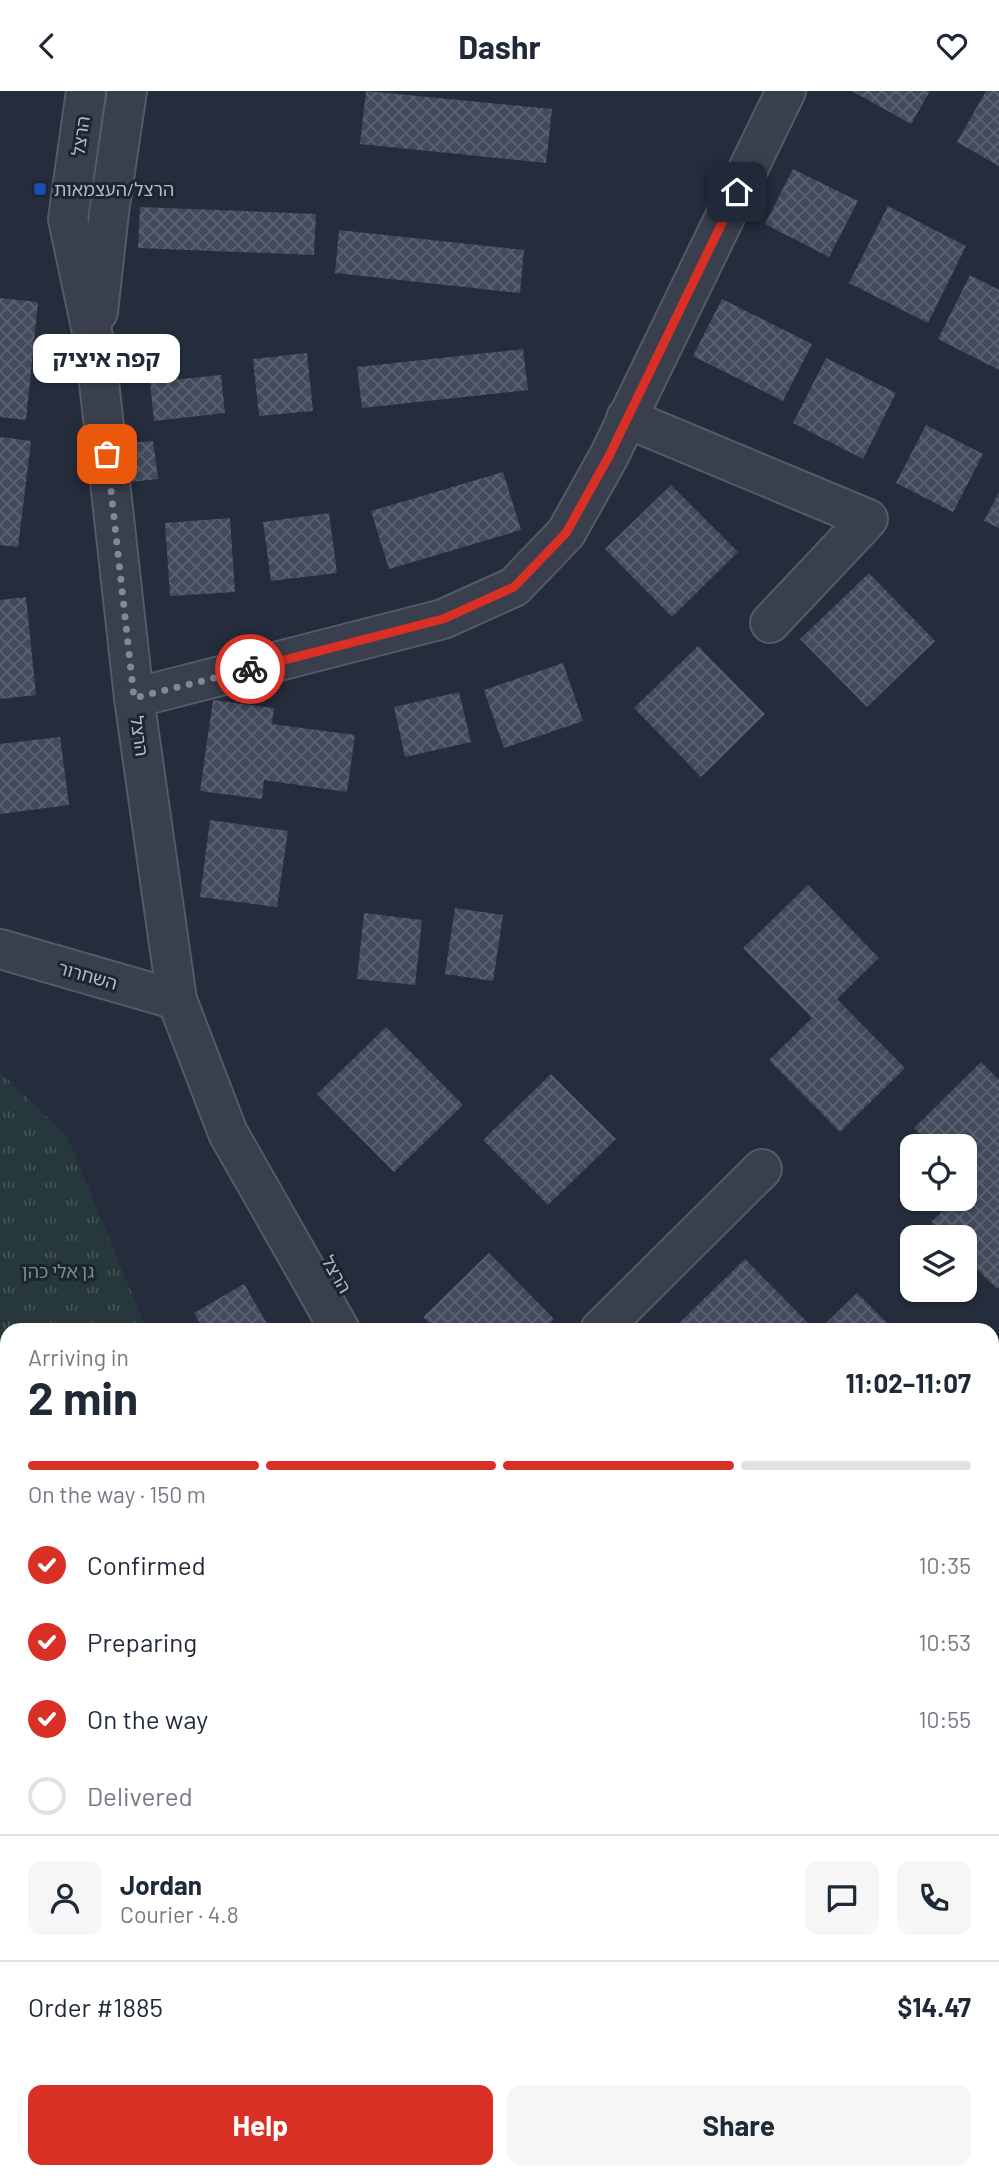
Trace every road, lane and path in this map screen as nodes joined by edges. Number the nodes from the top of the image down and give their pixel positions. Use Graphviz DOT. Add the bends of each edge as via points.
graph roads {
  1 [pos="86,91"];
  2 [pos="127,91"];
  3 [pos="786,91"];
  4 [pos="95,346"];
  5 [pos="626,418"];
  6 [pos="770,623"];
  7 [pos="134,698"];
  8 [pos="0,949"];
  9 [pos="177,1000"];
  10 [pos="762,1169"];
  11 [pos="336,1323"];
  12 [pos="365,1323"];
  13 [pos="607,1323"];
  1 -- 4 [label="street, הרצל" via="68,219"];
  2 -- 4 [label="street, הרצל"];
  3 -- 5 [label="street"];
  4 -- 7 [label="street, הרצל"];
  5 -- 6 [label="street" via="868,519"];
  5 -- 7 [label="street" via="566,533 514,587 443,619"];
  7 -- 9 [label="street, הרצל"];
  8 -- 9 [label="street, השחרור"];
  9 -- 11 [label="street, הרצל" via="228,1133"];
  9 -- 12 [label="street, הרצל"];
  10 -- 13 [label="street"];
}
